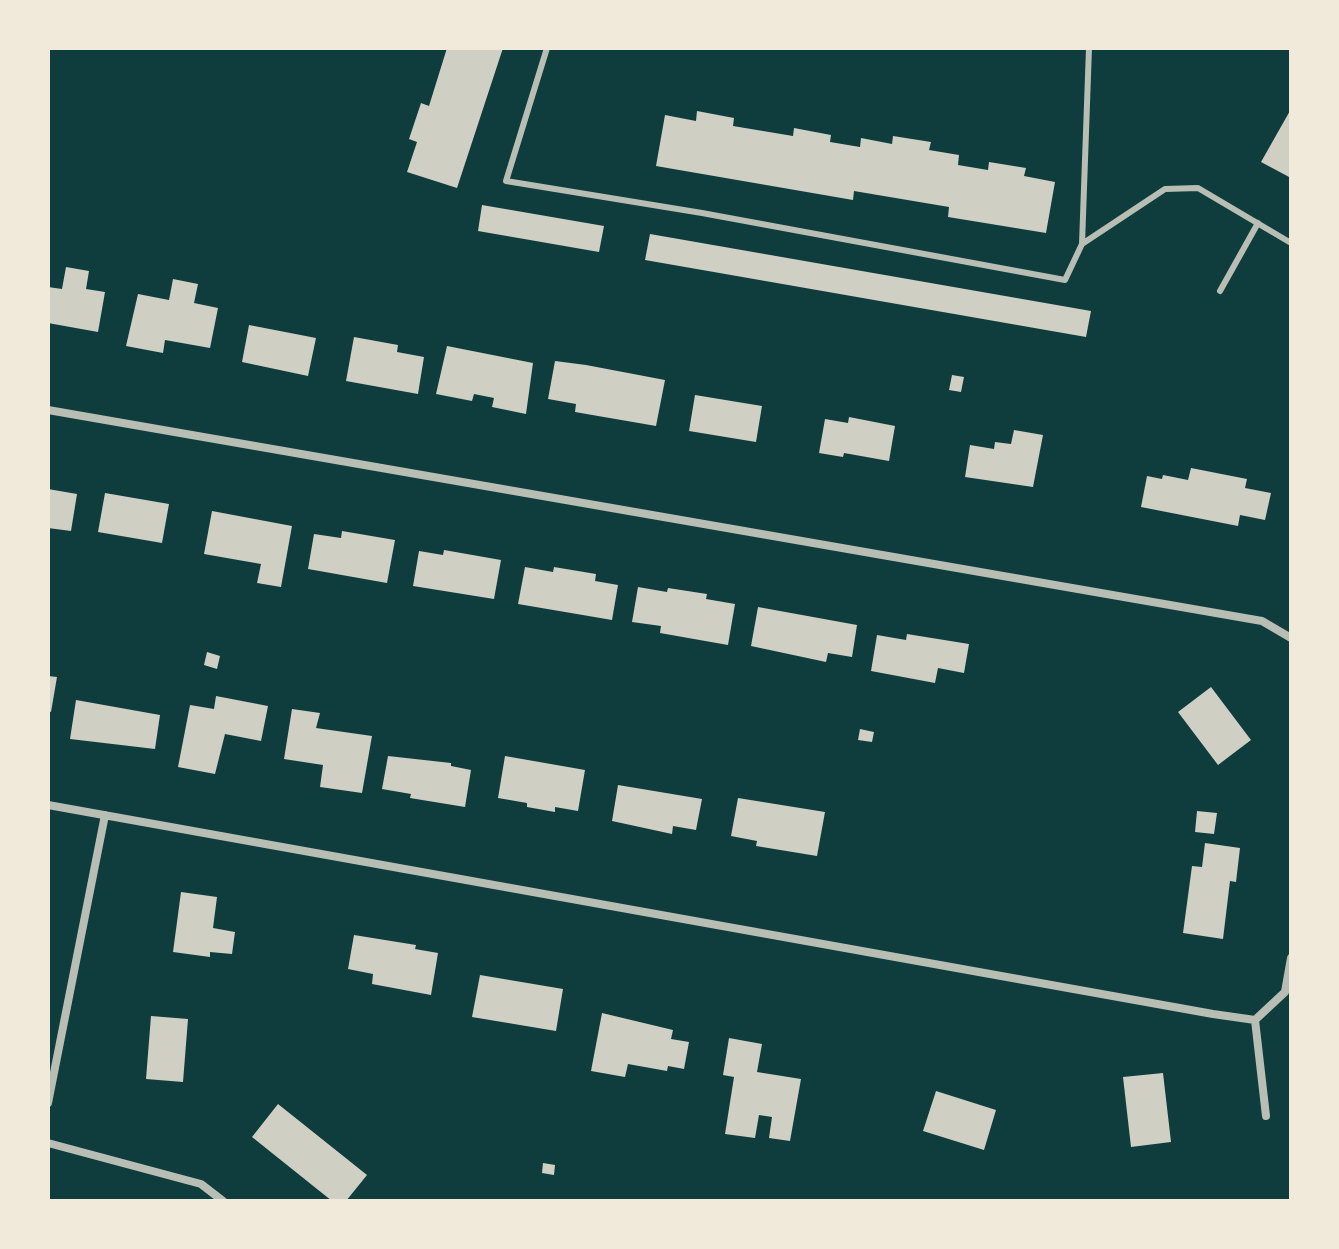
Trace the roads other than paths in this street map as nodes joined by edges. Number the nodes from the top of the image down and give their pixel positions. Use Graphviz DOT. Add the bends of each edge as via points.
graph roads {
  1 [pos="547,48"];
  2 [pos="1089,48"];
  3 [pos="1258,223"];
  4 [pos="1291,243"];
  5 [pos="1082,244"];
  6 [pos="1220,291"];
  7 [pos="48,410"];
  8 [pos="1291,638"];
  9 [pos="48,805"];
  10 [pos="105,815"];
  11 [pos="1291,958"];
  12 [pos="1255,1020"];
  13 [pos="48,1103"];
  14 [pos="1266,1116"];
  15 [pos="48,1143"];
  16 [pos="223,1201"];
  1 -- 5 [label="lane" via="506,181 1065,280"];
  2 -- 5 [label="lane"];
  3 -- 4 [label="lane"];
  3 -- 5 [label="lane" via="1198,188 1165,189"];
  3 -- 6 [label="lane"];
  7 -- 8 [label="street" via="1262,621"];
  9 -- 10 [label="street"];
  10 -- 12 [label="street"];
  10 -- 13 [label="street"];
  11 -- 12 [label="street" via="1285,992"];
  12 -- 14 [label="street"];
  15 -- 16 [label="street" via="201,1184"];
}
